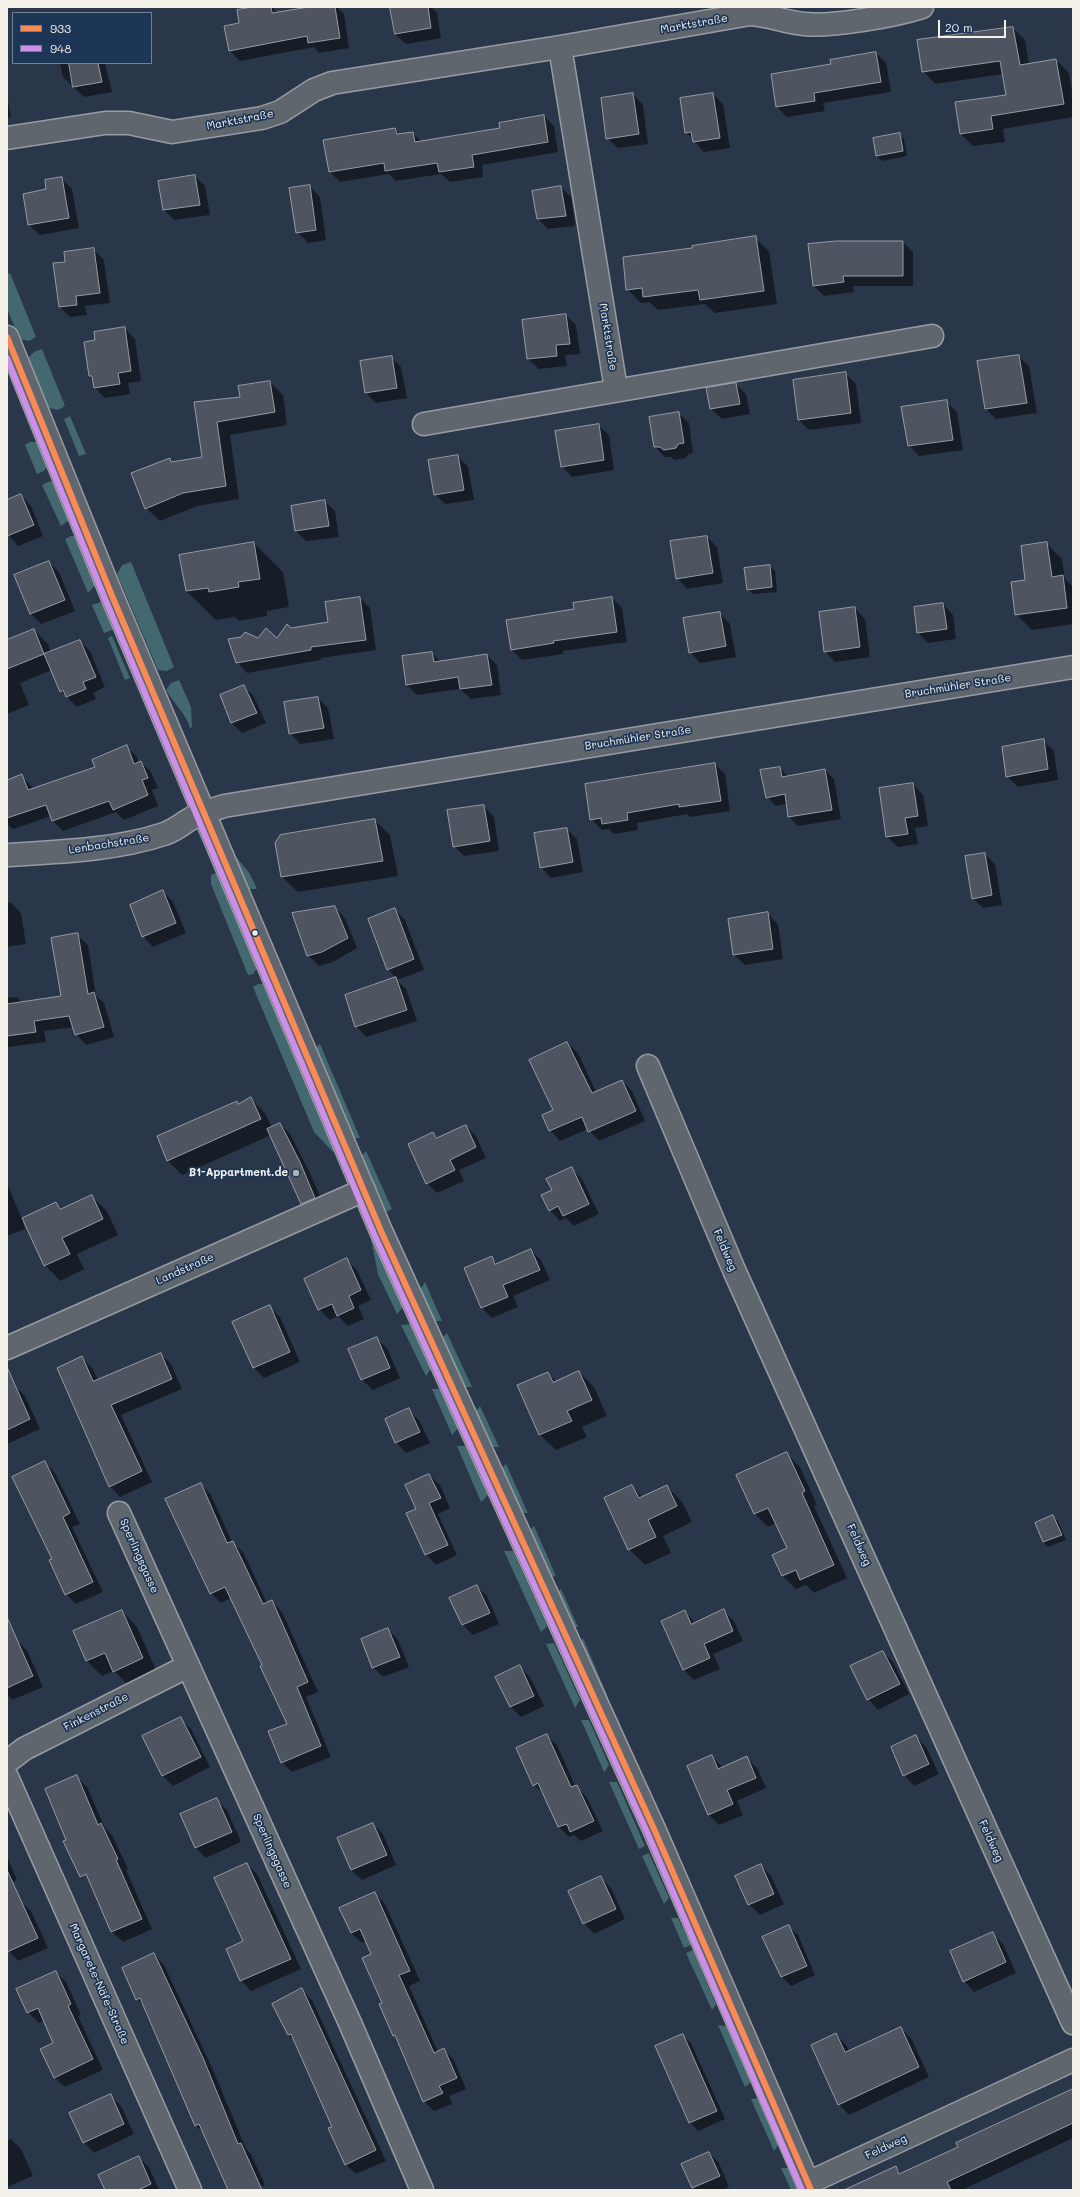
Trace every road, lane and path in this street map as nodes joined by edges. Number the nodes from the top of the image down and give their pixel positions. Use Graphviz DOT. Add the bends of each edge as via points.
graph roads {
  1 [pos="922,7"];
  2 [pos="560,47"];
  3 [pos="7,138"];
  4 [pos="932,336"];
  5 [pos="7,337"];
  6 [pos="616,390"];
  7 [pos="424,424"];
  8 [pos="1073,667"];
  9 [pos="204,814"];
  10 [pos="7,855"];
  11 [pos="648,1066"];
  12 [pos="364,1190"];
  13 [pos="7,1348"];
  14 [pos="119,1513"];
  15 [pos="188,1666"];
  16 [pos="7,1762"];
  17 [pos="7,1777"];
  18 [pos="1073,2023"];
  19 [pos="1073,2060"];
  20 [pos="810,2187"];
  21 [pos="190,2190"];
  22 [pos="422,2190"];
  1 -- 2 [label="street, Marktstraße" via="907,12 821,25 750,14"];
  2 -- 3 [label="street, Marktstraße" via="332,83 314,90 280,112 262,118 172,132 129,123 105,123"];
  2 -- 6 [label="street, Marktstraße"];
  4 -- 6 [label="street"];
  5 -- 9 [label="street"];
  6 -- 7 [label="street"];
  8 -- 9 [label="street, Bruchmühler Straße" via="224,806"];
  9 -- 10 [label="street, Lenbachstraße" via="187,820 182,826 164,834 141,840 72,851"];
  9 -- 12 [label="street"];
  11 -- 18 [label="street, Feldweg" via="734,1270"];
  12 -- 13 [label="street, Landstraße"];
  12 -- 20 [label="street" via="654,1829"];
  14 -- 15 [label="street, Sperlingsgasse"];
  15 -- 16 [label="street, Finkenstraße" via="24,1749"];
  15 -- 22 [label="street, Sperlingsgasse" via="350,2023"];
  17 -- 21 [label="street, Margarete-Näfe-Straße"];
  19 -- 20 [label="street, Feldweg"];
}
